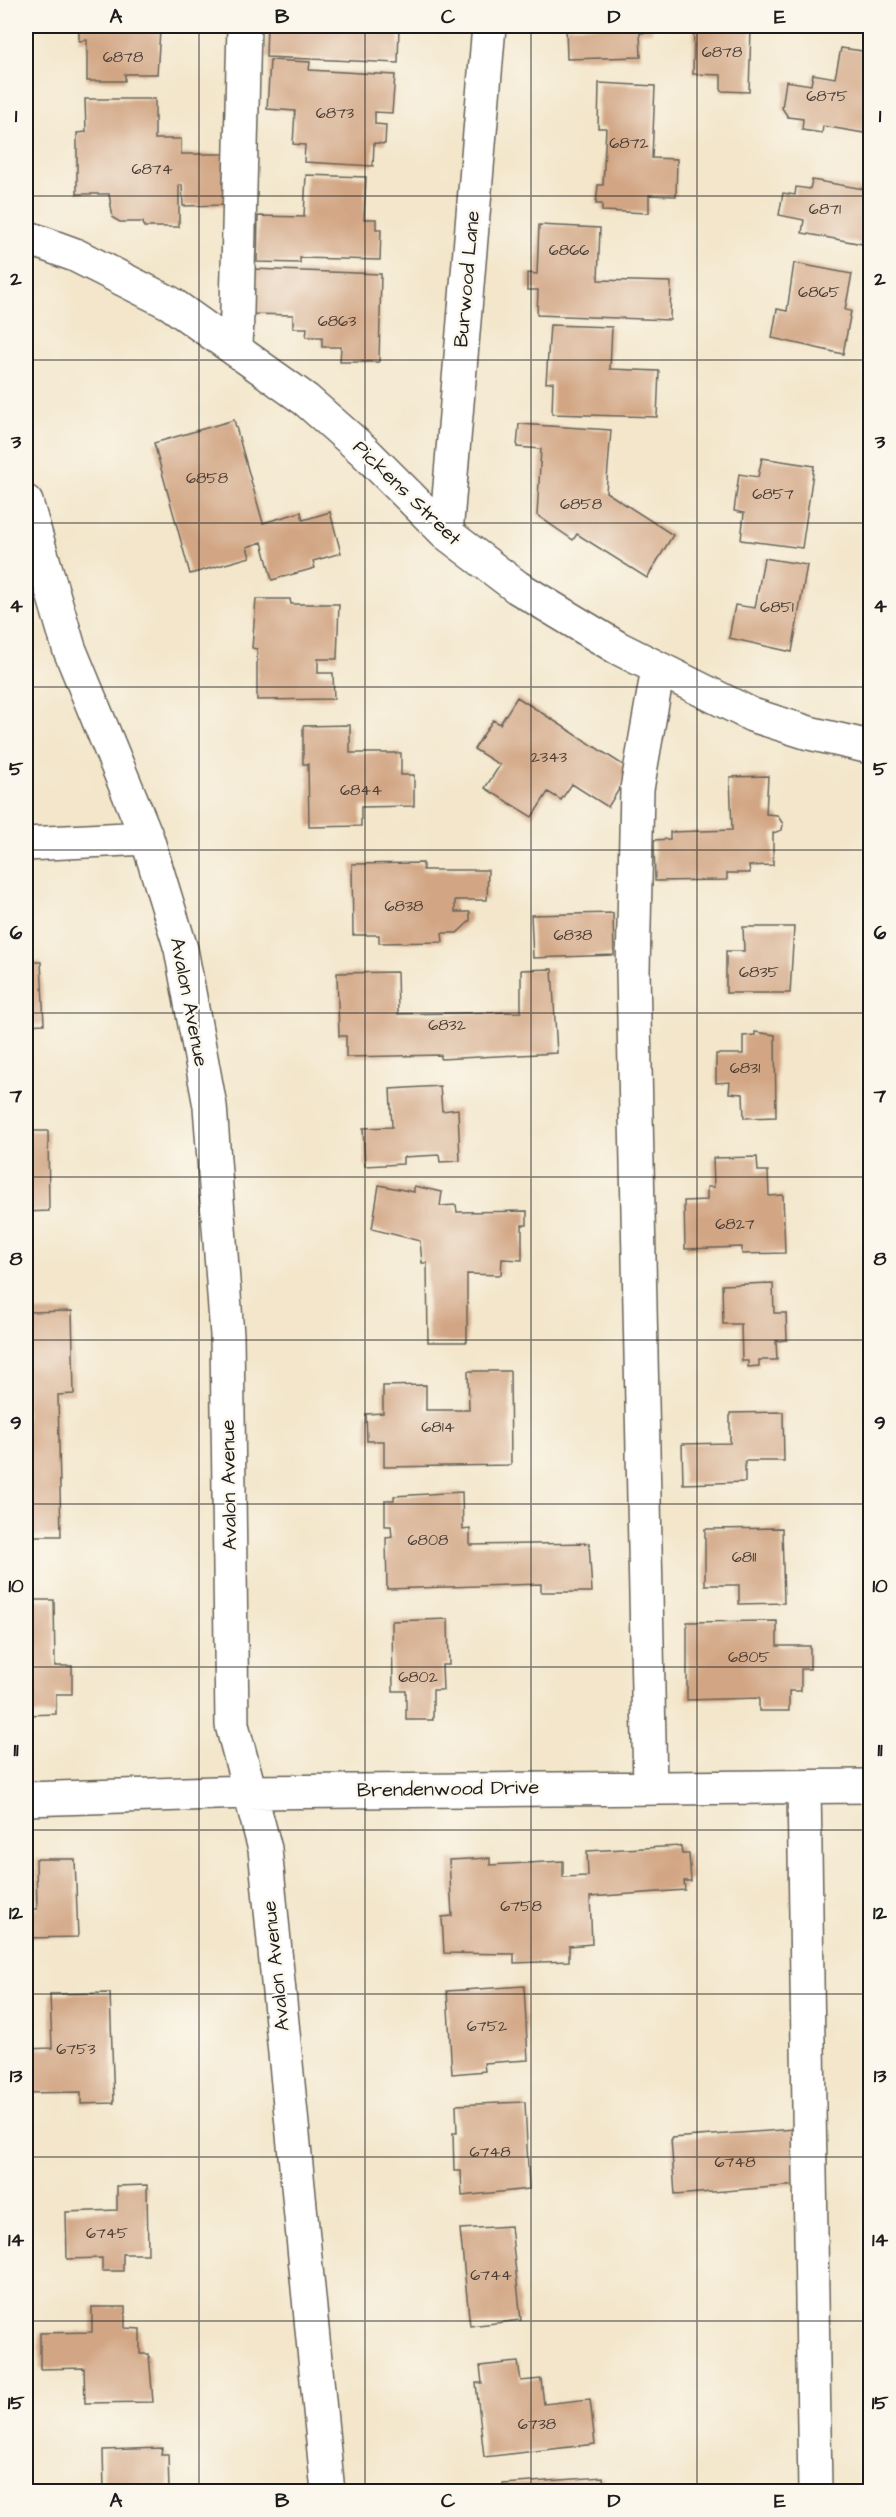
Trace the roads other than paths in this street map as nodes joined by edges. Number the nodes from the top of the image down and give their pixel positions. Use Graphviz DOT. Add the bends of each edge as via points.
graph roads {
  1 [pos="244,26"];
  2 [pos="489,26"];
  3 [pos="26,237"];
  4 [pos="236,350"];
  5 [pos="26,502"];
  6 [pos="446,533"];
  7 [pos="658,669"];
  8 [pos="870,747"];
  9 [pos="147,838"];
  10 [pos="26,844"];
  11 [pos="650,1786"];
  12 [pos="870,1786"];
  13 [pos="804,1787"];
  14 [pos="248,1792"];
  15 [pos="26,1799"];
  16 [pos="328,2492"];
  17 [pos="815,2492"];
  1 -- 4 [label="street"];
  2 -- 6 [label="street, Burwood Lane"];
  3 -- 4 [label="street, Pickens Street" via="75,255 170,303"];
  4 -- 6 [label="street, Pickens Street" via="306,400"];
  5 -- 9 [label="street, Avalon Avenue" via="69,648"];
  6 -- 7 [label="street, Pickens Street" via="517,587"];
  7 -- 8 [label="street, Pickens Street" via="752,715"];
  7 -- 11 [label="street" via="637,789 633,971"];
  9 -- 10 [label="street"];
  9 -- 14 [label="street, Avalon Avenue" via="181,949 210,1106 227,1335 232,1725"];
  11 -- 13 [label="street, Brendenwood Drive"];
  11 -- 14 [label="street, Brendenwood Drive"];
  12 -- 13 [label="street, Brendenwood Drive"];
  13 -- 17 [label="street"];
  14 -- 15 [label="street, Brendenwood Drive"];
  14 -- 16 [label="street, Avalon Avenue" via="265,1849"];
}
